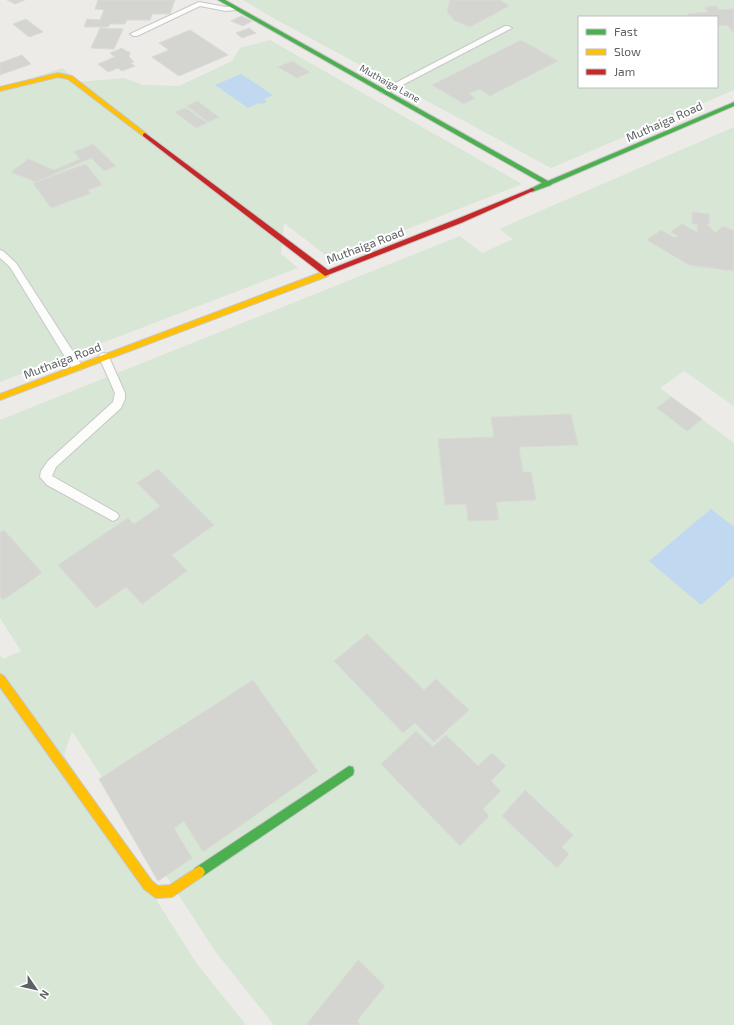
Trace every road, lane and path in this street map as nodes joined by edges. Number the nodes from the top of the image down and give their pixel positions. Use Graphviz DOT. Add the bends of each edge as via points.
graph roads {
  1 [pos="221,0"];
  2 [pos="235,8"];
  3 [pos="508,28"];
  4 [pos="134,34"];
  5 [pos="0,89"];
  6 [pos="384,92"];
  7 [pos="734,104"];
  8 [pos="549,184"];
  9 [pos="0,253"];
  10 [pos="327,273"];
  11 [pos="104,357"];
  12 [pos="77,367"];
  13 [pos="0,397"];
  14 [pos="113,516"];
  15 [pos="0,679"];
  16 [pos="349,771"];
  1 -- 2 [label="street, Muthaiga Lane"];
  2 -- 4 [label="lane" via="199,4"];
  2 -- 6 [label="street, Muthaiga Lane"];
  3 -- 6 [label="lane"];
  5 -- 10 [label="street" via="58,75 70,77"];
  6 -- 8 [label="street, Muthaiga Lane"];
  7 -- 8 [label="street, Muthaiga Road"];
  8 -- 10 [label="street, Muthaiga Road"];
  9 -- 12 [label="lane" via="13,265"];
  10 -- 11 [label="street, Muthaiga Road"];
  11 -- 12 [label="street, Muthaiga Road"];
  11 -- 14 [label="lane" via="120,393 120,399 117,405 52,464 46,477"];
  12 -- 13 [label="street, Muthaiga Road"];
  15 -- 16 [label="street" via="156,892 172,891"];
}
